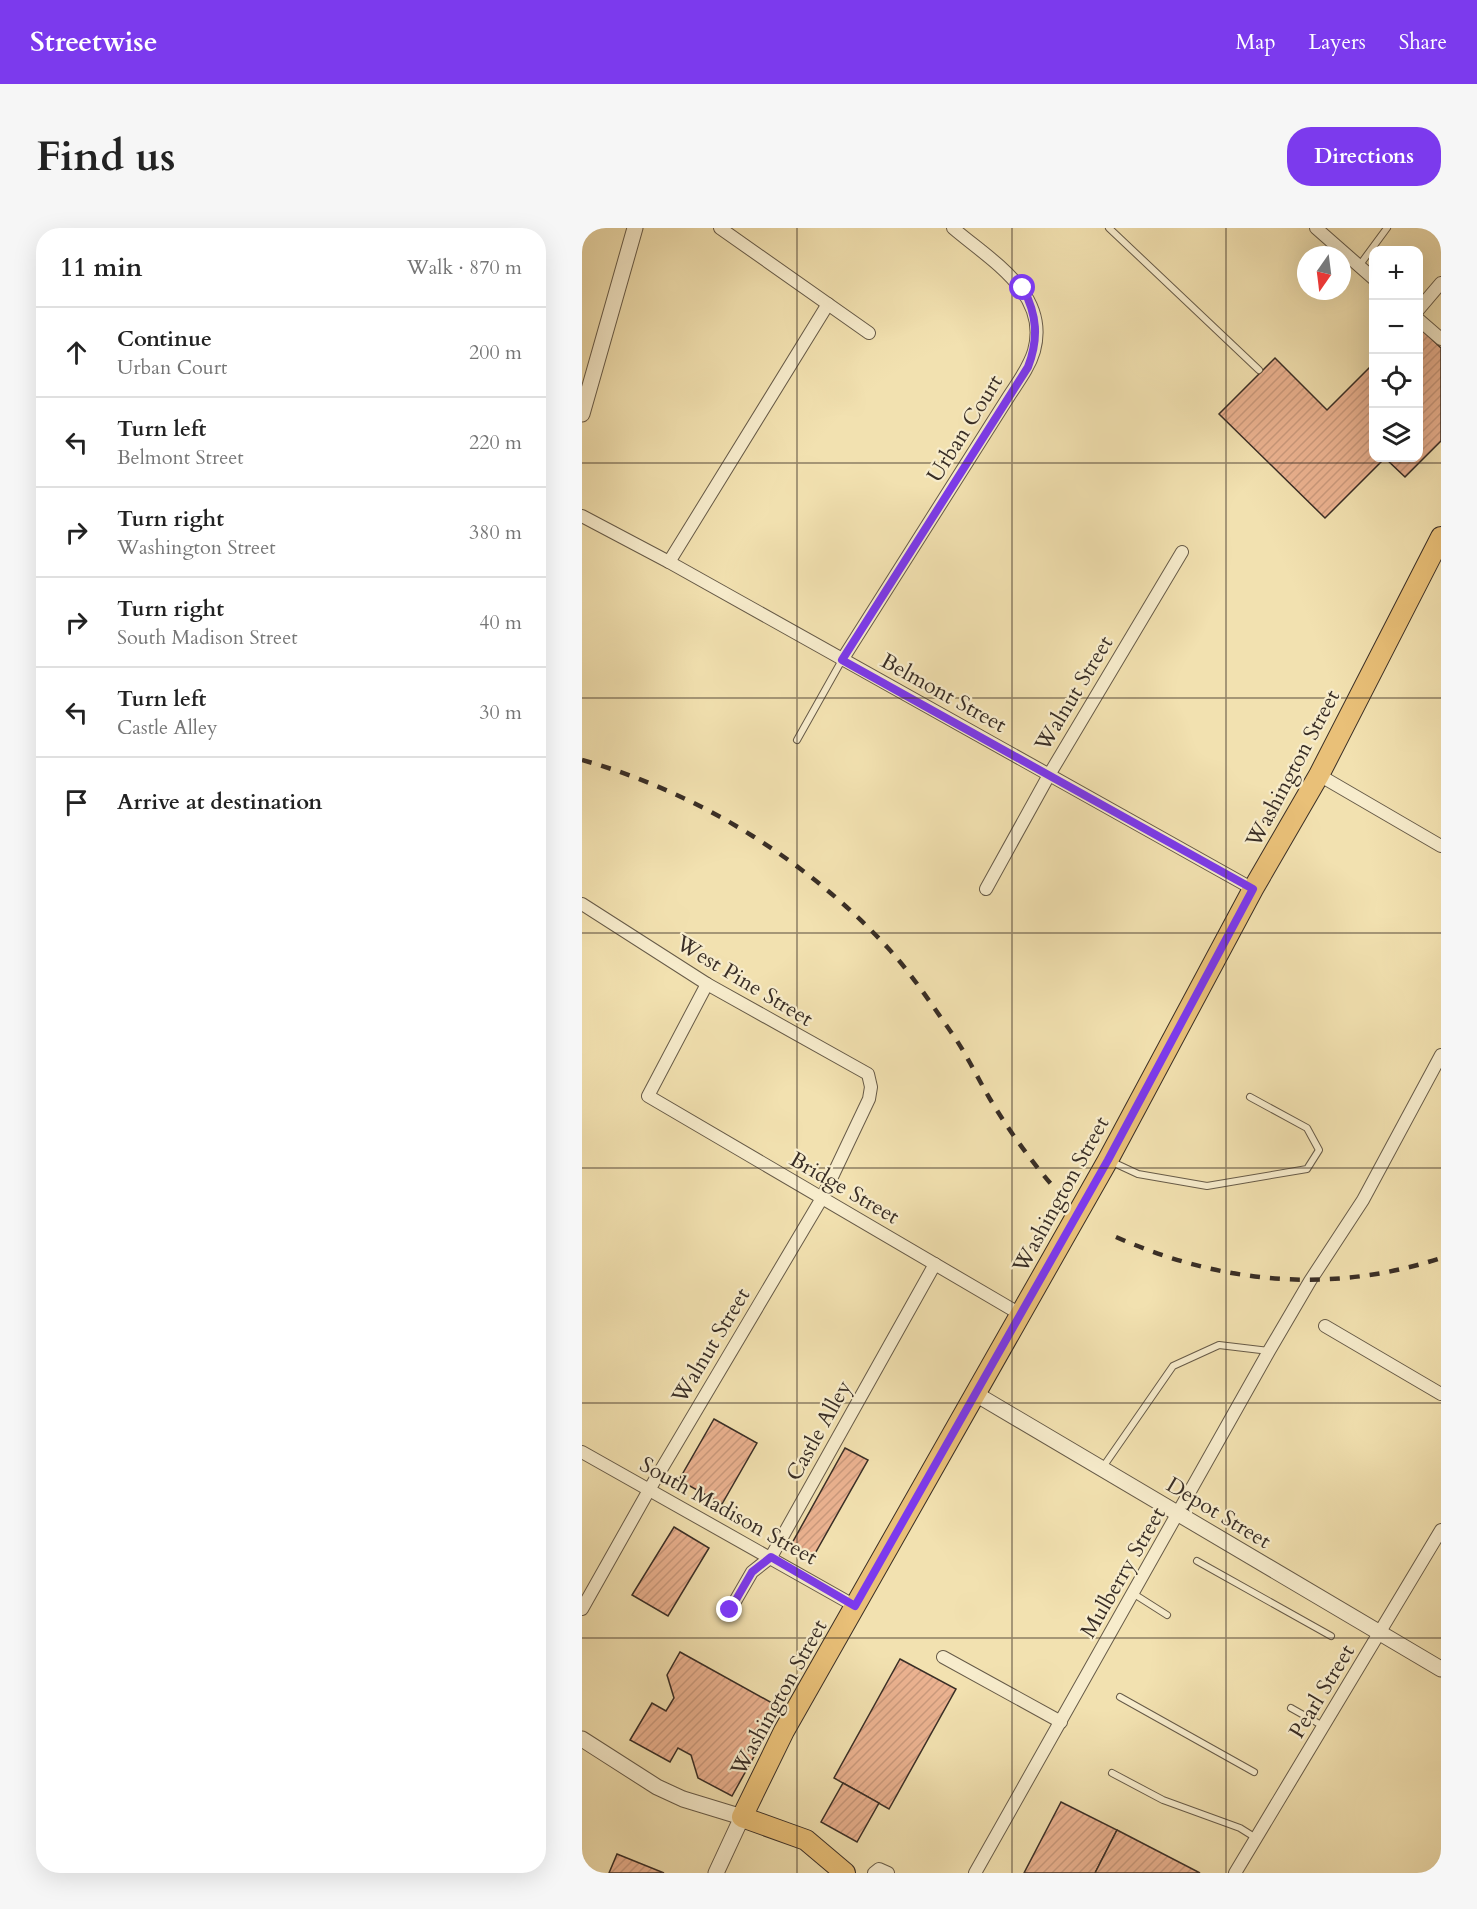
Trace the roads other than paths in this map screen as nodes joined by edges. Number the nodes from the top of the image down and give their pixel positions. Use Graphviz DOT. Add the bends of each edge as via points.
graph roads {
  1 [pos="634,228"];
  2 [pos="720,228"];
  3 [pos="953,228"];
  4 [pos="1109,228"];
  5 [pos="1316,228"];
  6 [pos="1387,228"];
  7 [pos="1359,266"];
  8 [pos="1369,275"];
  9 [pos="1441,283"];
  10 [pos="828,304"];
  11 [pos="1423,305"];
  12 [pos="1423,323"];
  13 [pos="869,333"];
  14 [pos="1441,339"];
  15 [pos="1259,370"];
  16 [pos="582,414"];
  17 [pos="582,516"];
  18 [pos="1441,537"];
  19 [pos="1182,552"];
  20 [pos="669,562"];
  21 [pos="842,660"];
  22 [pos="797,741"];
  23 [pos="1049,775"];
  24 [pos="1319,775"];
  25 [pos="1441,846"];
  26 [pos="986,889"];
  27 [pos="1253,889"];
  28 [pos="582,904"];
  29 [pos="707,984"];
  30 [pos="1441,1055"];
  31 [pos="1250,1097"];
  32 [pos="869,1099"];
  33 [pos="1108,1160"];
  34 [pos="822,1197"];
  35 [pos="935,1264"];
  36 [pos="1020,1314"];
  37 [pos="1325,1326"];
  38 [pos="1269,1351"];
  39 [pos="974,1393"];
  40 [pos="1441,1394"];
  41 [pos="582,1452"];
  42 [pos="1102,1468"];
  43 [pos="649,1490"];
  44 [pos="1179,1514"];
  45 [pos="1441,1530"];
  46 [pos="771,1557"];
  47 [pos="1197,1561"];
  48 [pos="1134,1594"];
  49 [pos="855,1606"];
  50 [pos="582,1609"];
  51 [pos="730,1610"];
  52 [pos="1167,1615"];
  53 [pos="1380,1633"];
  54 [pos="1331,1636"];
  55 [pos="943,1657"];
  56 [pos="1441,1669"];
  57 [pos="1120,1697"];
  58 [pos="1291,1708"];
  59 [pos="1061,1722"];
  60 [pos="1324,1727"];
  61 [pos="582,1739"];
  62 [pos="1254,1772"];
  63 [pos="1112,1773"];
  64 [pos="742,1817"];
  65 [pos="1256,1838"];
  66 [pos="716,1873"];
  67 [pos="845,1873"];
  68 [pos="874,1873"];
  69 [pos="888,1873"];
  70 [pos="975,1873"];
  71 [pos="1235,1873"];
  1 -- 16 [label="street"];
  2 -- 10 [label="street"];
  3 -- 21 [label="street, Urban Court" via="1023,288 1036,322 1034,351 1010,396"];
  4 -- 15 [label="lane"];
  5 -- 7 [label="street"];
  6 -- 7 [label="lane"];
  7 -- 8 [label="street"];
  9 -- 11 [label="street"];
  10 -- 13 [label="street"];
  10 -- 20 [label="street"];
  12 -- 14 [label="street"];
  17 -- 20 [label="street, Belmont Street"];
  18 -- 24 [label="main road, Washington Street"];
  19 -- 23 [label="street, Walnut Street"];
  20 -- 21 [label="street, Belmont Street"];
  21 -- 22 [label="lane"];
  21 -- 23 [label="street, Belmont Street"];
  23 -- 26 [label="street, Walnut Street"];
  23 -- 27 [label="street, Belmont Street"];
  24 -- 25 [label="street"];
  24 -- 27 [label="main road, Washington Street"];
  27 -- 33 [label="main road, Washington Street"];
  28 -- 29 [label="street, West Pine Street"];
  29 -- 32 [label="street, West Pine Street" via="868,1074 872,1087"];
  29 -- 34 [label="street, Bridge Street" via="648,1096"];
  30 -- 38 [label="street, Mulberry Street" via="1364,1200"];
  31 -- 33 [label="lane" via="1307,1128 1318,1150 1307,1169 1207,1186 1138,1174"];
  32 -- 34 [label="street, Walnut Street"];
  33 -- 36 [label="main road, Washington Street"];
  34 -- 35 [label="street, Bridge Street"];
  34 -- 43 [label="street, Walnut Street"];
  35 -- 36 [label="street, Bridge Street"];
  35 -- 46 [label="street, Castle Alley"];
  36 -- 39 [label="main road, Washington Street"];
  37 -- 40 [label="street"];
  38 -- 42 [label="lane" via="1219,1345 1173,1366"];
  38 -- 44 [label="street, Mulberry Street"];
  39 -- 42 [label="street, Depot Street"];
  39 -- 49 [label="main road, Washington Street"];
  41 -- 43 [label="street, South Madison Street"];
  42 -- 44 [label="street, Depot Street"];
  43 -- 46 [label="street, South Madison Street"];
  43 -- 50 [label="street, Walnut Street"];
  44 -- 48 [label="street, Mulberry Street"];
  44 -- 53 [label="street, Depot Street"];
  45 -- 53 [label="street, Pearl Street"];
  46 -- 49 [label="street, South Madison Street"];
  46 -- 51 [label="street, Castle Alley" via="752,1572"];
  47 -- 54 [label="lane"];
  48 -- 52 [label="lane"];
  48 -- 59 [label="street, Mulberry Street"];
  49 -- 64 [label="main road, Washington Street" via="784,1731"];
  53 -- 56 [label="street, Depot Street"];
  53 -- 60 [label="street, Pearl Street"];
  55 -- 59 [label="street"];
  57 -- 62 [label="lane"];
  58 -- 60 [label="lane"];
  59 -- 70 [label="street, Mulberry Street"];
  60 -- 65 [label="street, Pearl Street"];
  61 -- 64 [label="street" via="657,1787"];
  63 -- 65 [label="lane" via="1163,1800 1240,1828"];
  64 -- 66 [label="street, Washington Street"];
  64 -- 67 [label="main road" via="806,1840"];
  65 -- 71 [label="street, Pearl Street"];
  68 -- 69 [label="street" via="879,1869"];
}
